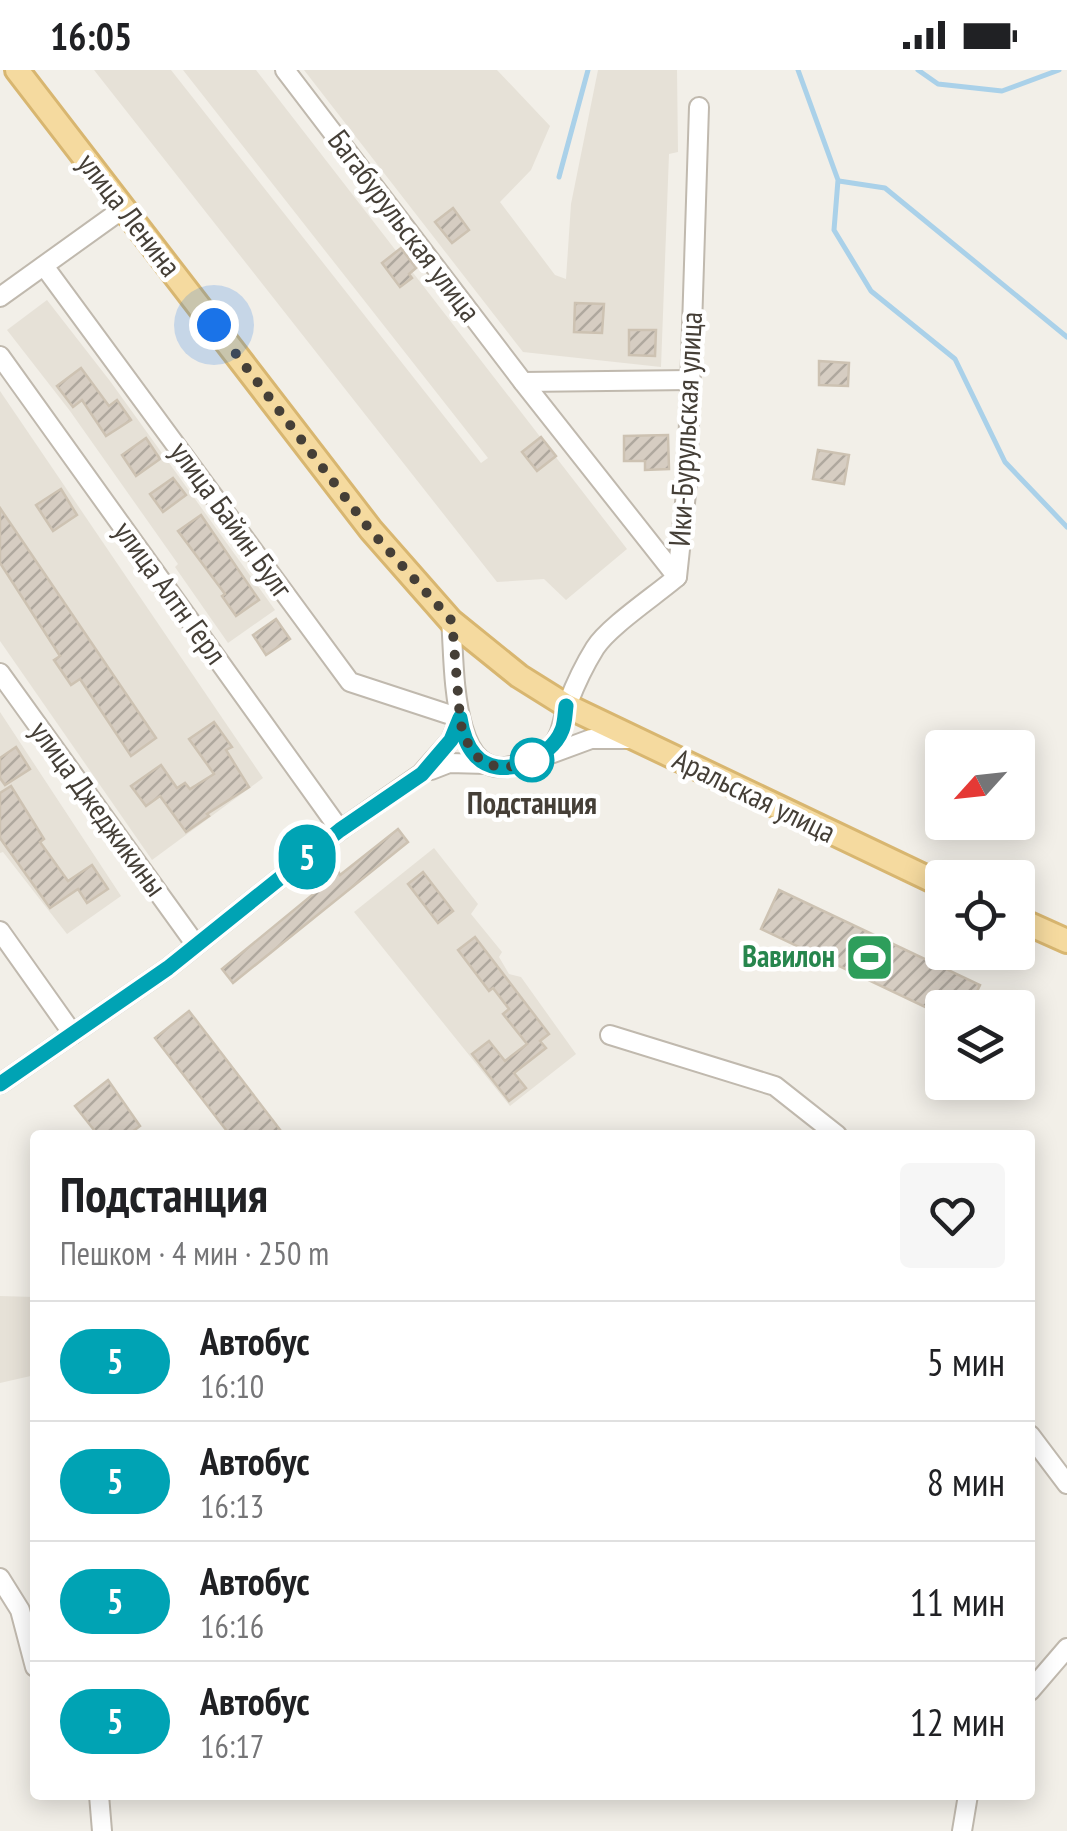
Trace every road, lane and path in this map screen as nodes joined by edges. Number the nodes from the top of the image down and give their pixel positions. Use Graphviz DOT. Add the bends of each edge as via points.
graph roads {
  1 [pos="17,70"];
  2 [pos="285,70"];
  3 [pos="700,107"];
  4 [pos="124,208"];
  5 [pos="44,266"];
  6 [pos="0,297"];
  7 [pos="0,356"];
  8 [pos="691,380"];
  9 [pos="523,382"];
  10 [pos="677,578"];
  11 [pos="452,621"];
  12 [pos="490,652"];
  13 [pos="0,673"];
  14 [pos="456,676"];
  15 [pos="566,706"];
  16 [pos="460,718"];
  17 [pos="634,738"];
  18 [pos="536,759"];
  19 [pos="486,764"];
  20 [pos="422,774"];
  21 [pos="340,830"];
  22 [pos="925,877"];
  23 [pos="1035,927"];
  24 [pos="0,931"];
  25 [pos="1067,942"];
  26 [pos="196,946"];
  27 [pos="72,1034"];
  28 [pos="610,1035"];
  29 [pos="0,1084"];
  30 [pos="831,1130"];
  31 [pos="1035,1442"];
  32 [pos="1067,1484"];
  33 [pos="0,1578"];
  34 [pos="30,1648"];
  35 [pos="1067,1648"];
  36 [pos="1035,1686"];
  37 [pos="99,1800"];
  38 [pos="967,1800"];
  39 [pos="102,1831"];
  40 [pos="962,1831"];
  1 -- 4 [label="main road, улица Ленина"];
  2 -- 9 [label="street, Багабурульская улица"];
  3 -- 8 [label="street, Ики-Бурульская улица"];
  4 -- 5 [label="street"];
  4 -- 11 [label="main road, улица Ленина" via="370,530"];
  5 -- 6 [label="street"];
  5 -- 16 [label="street, улица Байин Булг" via="350,682"];
  7 -- 21 [label="street, улица Алтн Герл"];
  8 -- 9 [label="street"];
  8 -- 10 [label="street, Ики-Бурульская улица"];
  9 -- 10 [label="street, Багабурульская улица"];
  10 -- 15 [label="street, Ики-Бурульская улица" via="597,645"];
  11 -- 12 [label="main road, улица Ленина"];
  11 -- 14 [label="street"];
  12 -- 14 [label="street" via="463,662"];
  12 -- 15 [label="main road, улица Ленина"];
  13 -- 26 [label="street, улица Джеджикины"];
  14 -- 16 [label="street"];
  15 -- 17 [label="main road, Аральская улица"];
  15 -- 18 [label="street" via="562,730"];
  16 -- 19 [label="street" via="468,744"];
  16 -- 20 [label="street"];
  17 -- 18 [label="street" via="591,740"];
  17 -- 22 [label="main road, Аральская улица"];
  18 -- 19 [label="street" via="505,768"];
  19 -- 20 [label="street" via="449,762"];
  20 -- 21 [label="street"];
  21 -- 26 [label="street"];
  23 -- 25 [label="main road"];
  24 -- 27 [label="street"];
  26 -- 27 [label="street"];
  27 -- 29 [label="street"];
  28 -- 30 [label="street" via="775,1086"];
  31 -- 32 [label="street"];
  33 -- 34 [label="street" via="20,1610"];
  35 -- 36 [label="street"];
  37 -- 39 [label="street"];
  38 -- 40 [label="street"];
}
